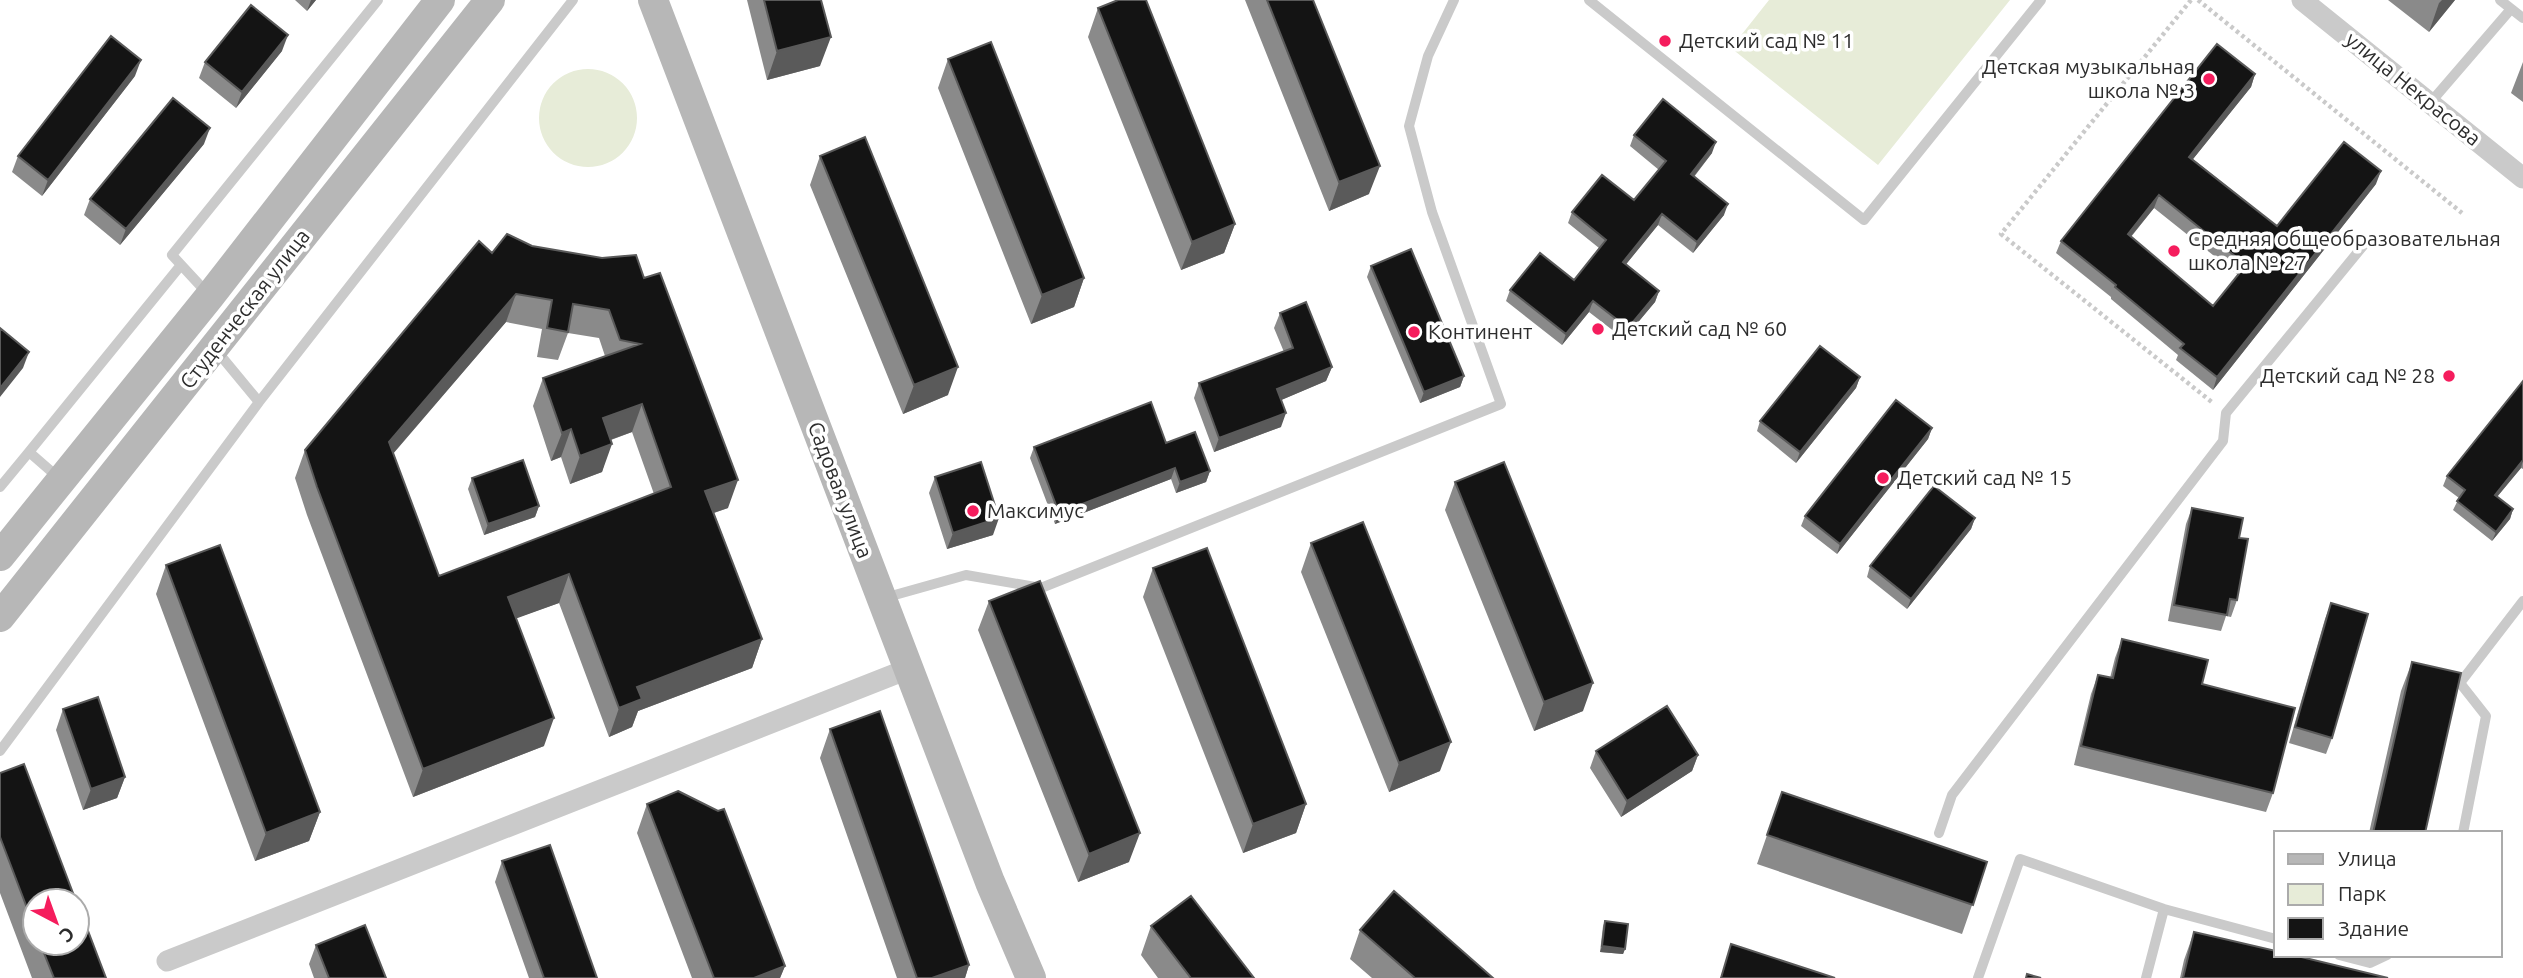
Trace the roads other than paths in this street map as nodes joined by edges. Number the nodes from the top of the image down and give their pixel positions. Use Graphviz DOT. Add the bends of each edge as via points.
graph roads {
  1 [pos="378,0"];
  2 [pos="440,0"];
  3 [pos="490,0"];
  4 [pos="573,0"];
  5 [pos="653,0"];
  6 [pos="1454,0"];
  7 [pos="1589,0"];
  8 [pos="2041,0"];
  9 [pos="2302,0"];
  10 [pos="2500,0"];
  11 [pos="2511,9"];
  12 [pos="2523,18"];
  13 [pos="2430,103"];
  14 [pos="2523,178"];
  15 [pos="2367,241"];
  16 [pos="181,265"];
  17 [pos="210,296"];
  18 [pos="214,348"];
  19 [pos="259,402"];
  20 [pos="29,452"];
  21 [pos="62,481"];
  22 [pos="0,487"];
  23 [pos="0,556"];
  24 [pos="882,599"];
  25 [pos="2523,601"];
  26 [pos="0,617"];
  27 [pos="908,669"];
  28 [pos="0,751"];
  29 [pos="2463,831"];
  30 [pos="1939,833"];
  31 [pos="2164,909"];
  32 [pos="2274,938"];
  33 [pos="2346,957"];
  34 [pos="2382,957"];
  35 [pos="167,961"];
  36 [pos="1031,978"];
  37 [pos="1978,978"];
  38 [pos="2146,978"];
  1 -- 16 [label="lane" via="172,255"];
  2 -- 17 [label="main road, Студенческая улица"];
  3 -- 18 [label="main road, Студенческая улица"];
  4 -- 19 [label="lane"];
  5 -- 24 [label="main road, Садовая улица"];
  6 -- 24 [label="lane" via="1428,56 1409,126 1432,212 1501,404 1041,588 966,575"];
  7 -- 8 [label="lane" via="1864,219"];
  9 -- 13 [label="street, улица Некрасова"];
  10 -- 11 [label="lane"];
  11 -- 12 [label="lane"];
  11 -- 13 [label="lane"];
  13 -- 14 [label="street, улица Некрасова"];
  15 -- 30 [label="lane" via="2226,413 2223,441 1952,795"];
  16 -- 17 [label="lane"];
  16 -- 20 [label="lane"];
  17 -- 21 [label="main road, Студенческая улица"];
  18 -- 19 [label="lane"];
  18 -- 26 [label="main road, Студенческая улица"];
  19 -- 28 [label="lane"];
  20 -- 21 [label="lane"];
  20 -- 22 [label="lane"];
  21 -- 23 [label="main road, Студенческая улица"];
  24 -- 27 [label="main road, Садовая улица"];
  25 -- 29 [label="lane" via="2460,683 2486,716"];
  27 -- 35 [label="street"];
  27 -- 36 [label="main road, Садовая улица"];
  31 -- 32 [label="lane"];
  31 -- 37 [label="lane" via="2020,859"];
  31 -- 38 [label="lane"];
  33 -- 34 [label="lane" via="2370,964"];
}
